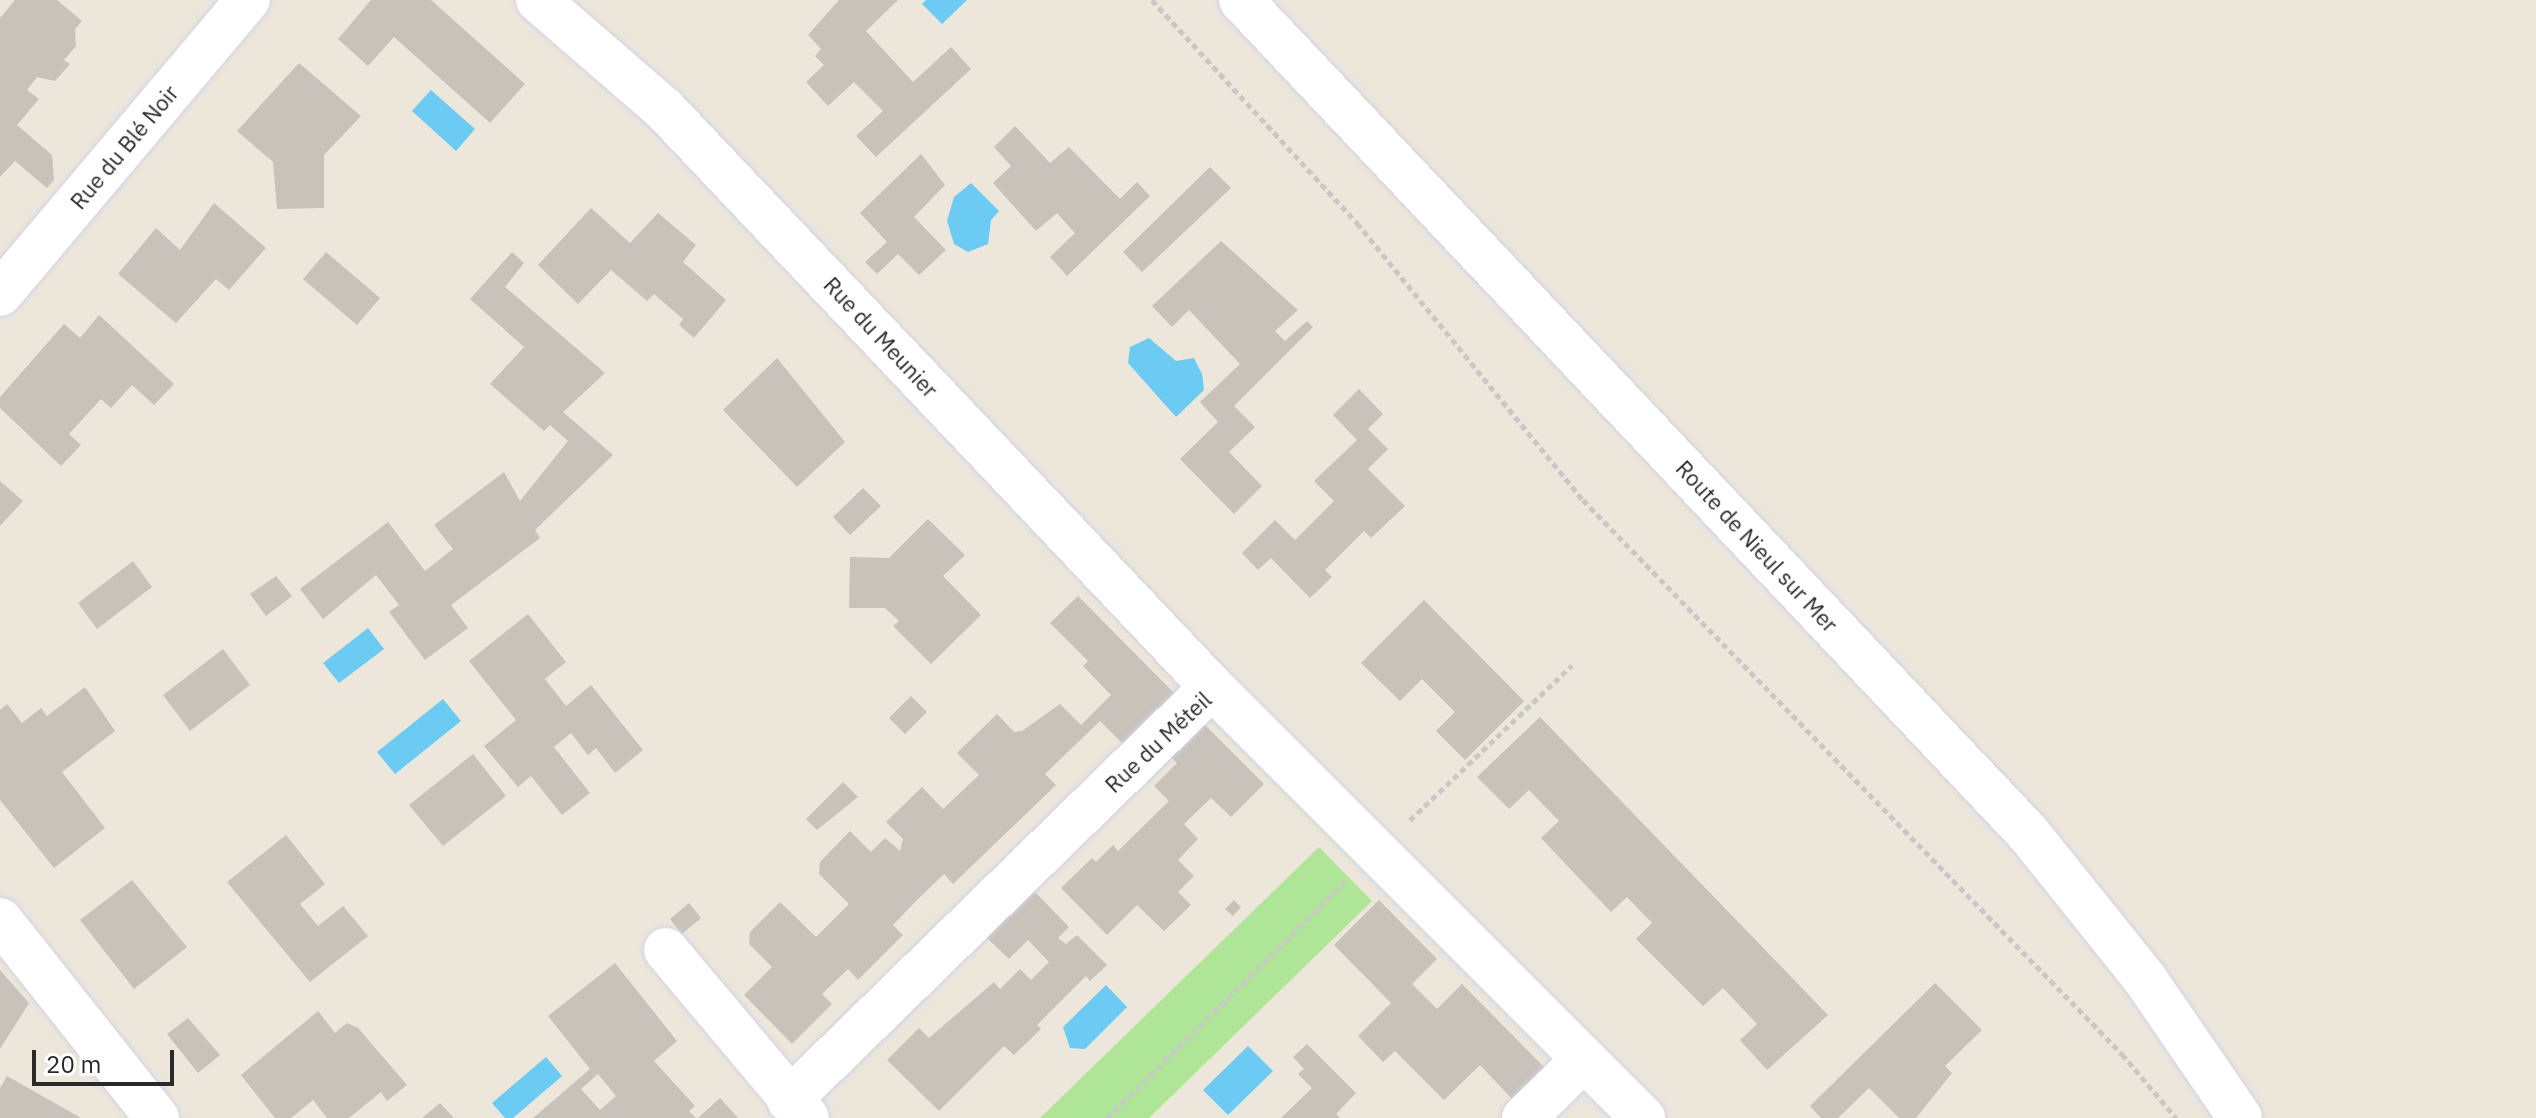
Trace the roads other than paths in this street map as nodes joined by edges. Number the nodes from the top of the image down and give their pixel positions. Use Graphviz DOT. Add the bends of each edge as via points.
graph roads {
  1 [pos="248,0"];
  2 [pos="538,0"];
  3 [pos="1241,0"];
  4 [pos="0,294"];
  5 [pos="1212,687"];
  6 [pos="0,920"];
  7 [pos="666,950"];
  8 [pos="1584,1059"];
  9 [pos="798,1109"];
  10 [pos="157,1118"];
  11 [pos="1524,1118"];
  12 [pos="1643,1118"];
  13 [pos="2240,1118"];
  1 -- 4 [label="street, Rue du Blé Noir"];
  2 -- 5 [label="street, Rue du Meunier" via="664,109"];
  3 -- 13 [label="street, Route de Nieul sur Mer" via="2028,833 2145,979"];
  5 -- 8 [label="street, Rue du Méteil"];
  5 -- 9 [label="street, Rue du Méteil"];
  6 -- 10 [label="street"];
  7 -- 9 [label="street"];
  8 -- 11 [label="street"];
  8 -- 12 [label="street, Rue du Méteil"];
}
